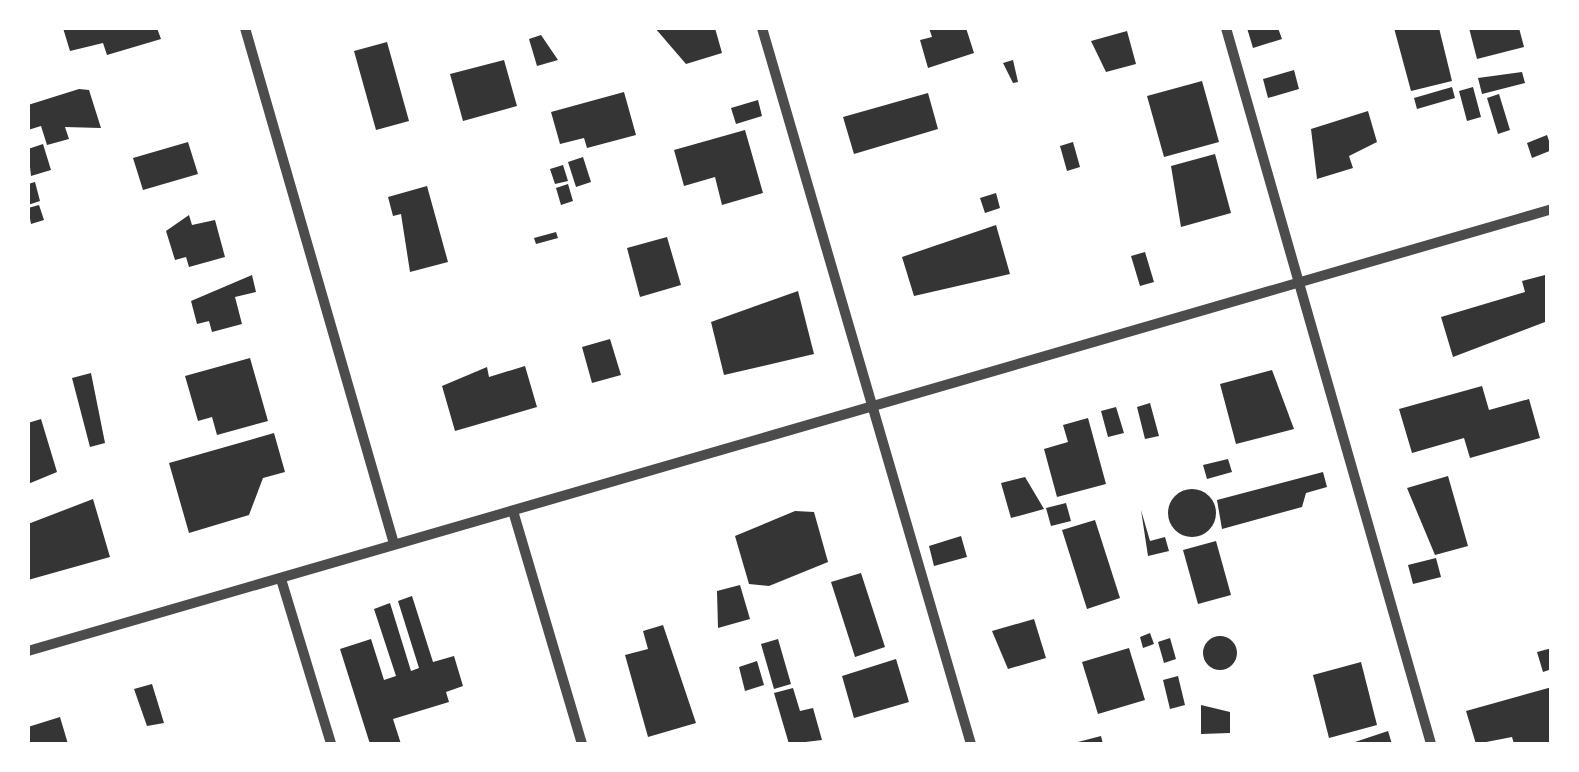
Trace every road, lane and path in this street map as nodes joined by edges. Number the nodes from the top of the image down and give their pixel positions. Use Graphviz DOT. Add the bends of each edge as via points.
graph roads {
  1 [pos="245,28"];
  2 [pos="762,28"];
  3 [pos="1226,28"];
  4 [pos="1552,210"];
  5 [pos="1298,284"];
  6 [pos="874,406"];
  7 [pos="512,510"];
  8 [pos="394,544"];
  9 [pos="281,578"];
  10 [pos="28,650"];
  11 [pos="331,744"];
  12 [pos="582,744"];
  13 [pos="971,744"];
  14 [pos="1432,744"];
  1 -- 8 [label="street"];
  2 -- 6 [label="street"];
  3 -- 5 [label="street"];
  4 -- 5 [label="street"];
  5 -- 6 [label="street"];
  5 -- 14 [label="street"];
  6 -- 7 [label="street"];
  6 -- 13 [label="street"];
  7 -- 8 [label="street"];
  7 -- 12 [label="street"];
  8 -- 9 [label="street"];
  9 -- 10 [label="street"];
  9 -- 11 [label="street"];
}
